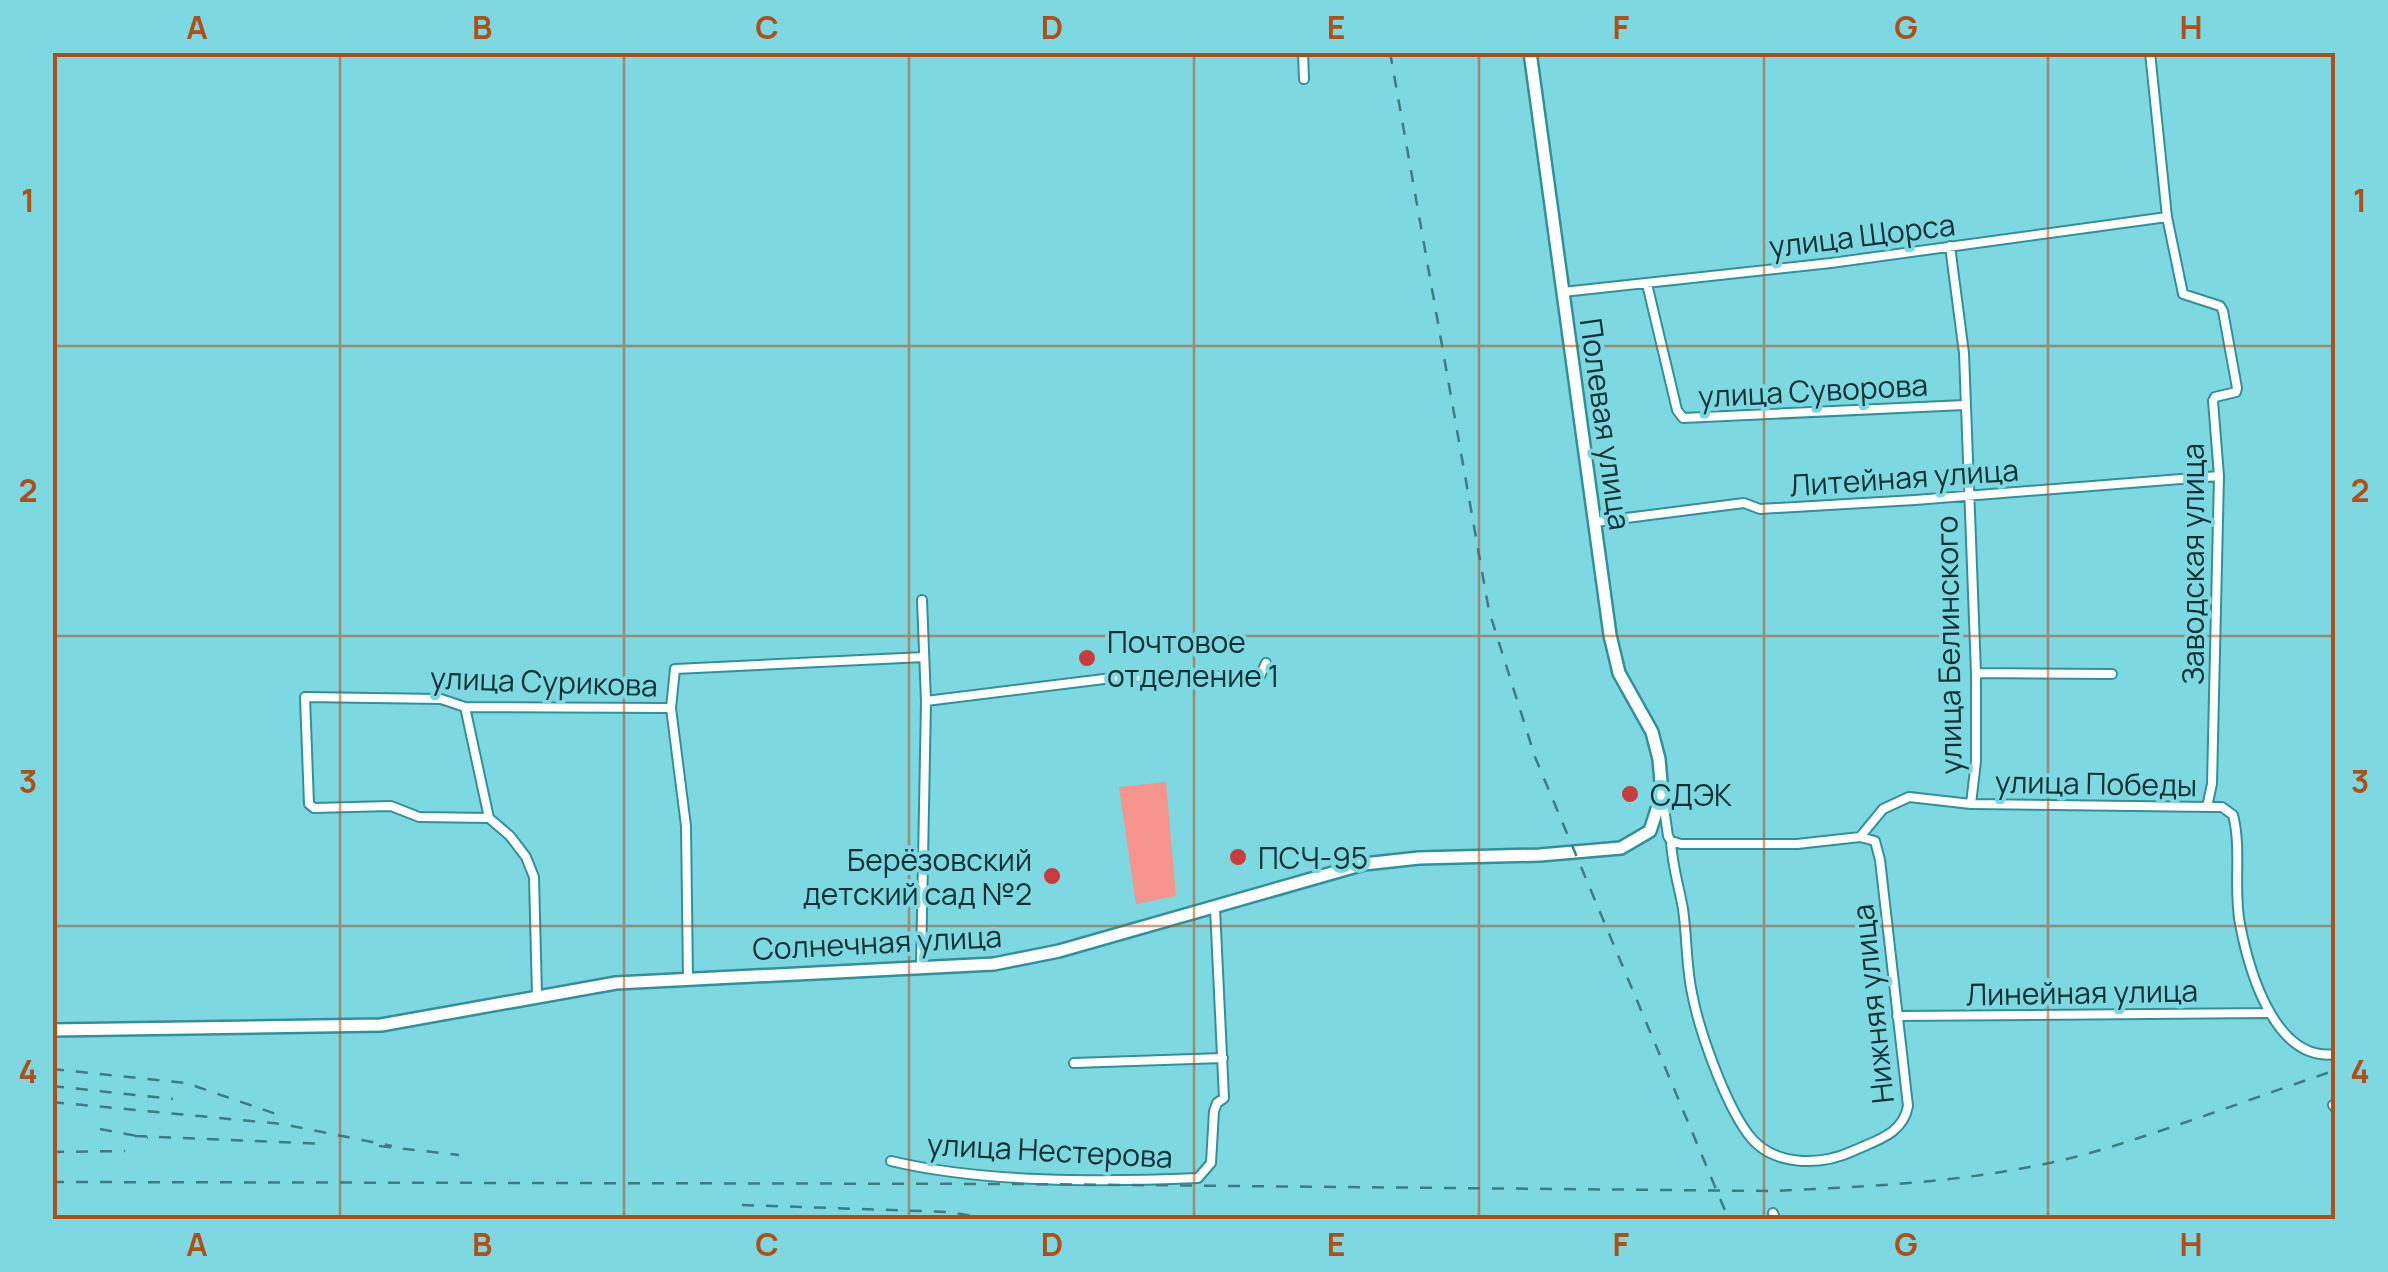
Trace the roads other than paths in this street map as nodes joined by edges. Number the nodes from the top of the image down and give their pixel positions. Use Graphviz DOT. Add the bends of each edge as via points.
graph roads {
  1 [pos="1303,52"];
  2 [pos="1530,52"];
  3 [pos="2150,52"];
  4 [pos="1304,79"];
  5 [pos="2166,217"];
  6 [pos="1950,246"];
  7 [pos="1646,284"];
  8 [pos="1563,292"];
  9 [pos="1966,405"];
  10 [pos="2219,476"];
  11 [pos="1969,495"];
  12 [pos="1595,522"];
  13 [pos="922,600"];
  14 [pos="924,657"];
  15 [pos="1266,663"];
  16 [pos="1976,673"];
  17 [pos="2112,674"];
  18 [pos="926,702"];
  19 [pos="465,707"];
  20 [pos="671,708"];
  21 [pos="1662,794"];
  22 [pos="1971,804"];
  23 [pos="2207,807"];
  24 [pos="488,818"];
  25 [pos="1860,837"];
  26 [pos="1671,841"];
  27 [pos="1214,908"];
  28 [pos="920,967"];
  29 [pos="688,978"];
  30 [pos="537,995"];
  31 [pos="2268,1013"];
  32 [pos="1897,1016"];
  33 [pos="52,1030"];
  34 [pos="2336,1054"];
  35 [pos="1223,1058"];
  36 [pos="1074,1063"];
  37 [pos="891,1161"];
  1 -- 4 [label="street"];
  2 -- 8 [label="street, Полевая улица"];
  3 -- 5 [label="street, Заводская улица"];
  5 -- 6 [label="street, улица Щорса"];
  5 -- 10 [label="street, Заводская улица" via="2183,294 2224,311 2237,388 2214,401"];
  6 -- 7 [label="street, улица Щорса"];
  6 -- 9 [label="street, улица Белинского"];
  7 -- 8 [label="street, улица Щорса"];
  7 -- 9 [label="street, улица Суворова" via="1683,418"];
  8 -- 12 [label="street, Полевая улица"];
  9 -- 11 [label="street, улица Белинского"];
  10 -- 11 [label="street, Литейная улица"];
  10 -- 23 [label="street, Заводская улица"];
  11 -- 12 [label="street, Литейная улица" via="1760,509 1744,503"];
  11 -- 16 [label="street, улица Белинского"];
  12 -- 21 [label="street, Полевая улица" via="1614,656 1652,732"];
  13 -- 14 [label="street"];
  14 -- 18 [label="street"];
  14 -- 20 [label="street, улица Сурикова" via="675,669"];
  15 -- 18 [label="street" via="1260,676 1120,677"];
  16 -- 17 [label="street"];
  16 -- 22 [label="street, улица Белинского"];
  18 -- 28 [label="street"];
  19 -- 20 [label="street, улица Сурикова"];
  19 -- 24 [label="street"];
  19 -- 24 [label="street, улица Сурикова" via="440,699 305,696 309,804 391,806 419,818"];
  20 -- 29 [label="street" via="686,826"];
  21 -- 26 [label="street"];
  21 -- 27 [label="street, Солнечная улица" via="1650,830 1621,848 1364,864"];
  22 -- 23 [label="street, улица Победы"];
  22 -- 25 [label="street, улица Победы" via="1900,799"];
  23 -- 31 [label="street, улица Победы" via="2222,807 2235,825 2239,922"];
  24 -- 30 [label="street" via="518,846 534,876"];
  25 -- 26 [label="street" via="1797,844"];
  25 -- 32 [label="street, Нижняя улица" via="1875,841 1880,860"];
  26 -- 32 [label="street, Нижняя улица" via="1692,994 1716,1069 1747,1134 1796,1162 1836,1159 1904,1125 1908,1106"];
  27 -- 28 [label="street, Солнечная улица" via="1059,951 994,964"];
  27 -- 35 [label="street, улица Нестерова"];
  28 -- 29 [label="street, Солнечная улица"];
  29 -- 30 [label="street, Солнечная улица"];
  30 -- 33 [label="street, Солнечная улица" via="381,1024"];
  31 -- 32 [label="street, Линейная улица"];
  31 -- 34 [label="street" via="2299,1048"];
  35 -- 36 [label="street"];
  35 -- 37 [label="street, улица Нестерова" via="1224,1098 1214,1111 1210,1163 1198,1178 1036,1177"];
}
